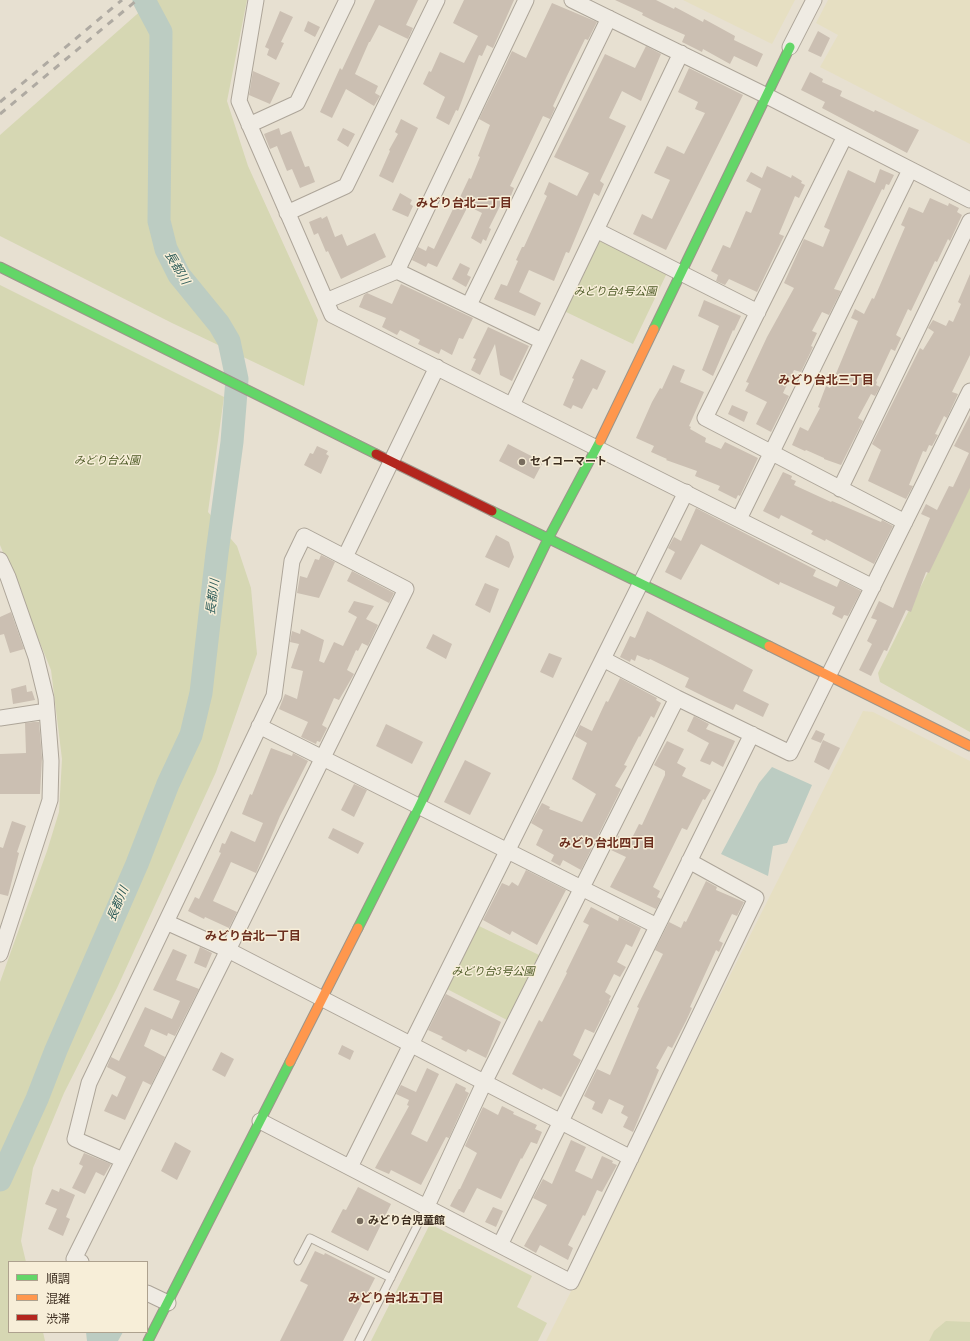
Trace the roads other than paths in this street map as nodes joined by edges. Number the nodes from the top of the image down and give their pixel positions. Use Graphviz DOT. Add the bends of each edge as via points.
graph roads {
  1 [pos="256,0"];
  2 [pos="347,0"];
  3 [pos="437,0"];
  4 [pos="526,0"];
  5 [pos="572,0"];
  6 [pos="814,0"];
  7 [pos="609,18"];
  8 [pos="790,47"];
  9 [pos="681,53"];
  10 [pos="767,96"];
  11 [pos="249,125"];
  12 [pos="845,136"];
  13 [pos="910,170"];
  14 [pos="970,200"];
  15 [pos="287,212"];
  16 [pos="970,221"];
  17 [pos="596,230"];
  18 [pos="0,267"];
  19 [pos="397,270"];
  20 [pos="681,274"];
  21 [pos="326,301"];
  22 [pos="469,306"];
  23 [pos="758,312"];
  24 [pos="542,341"];
  25 [pos="437,367"];
  26 [pos="970,391"];
  27 [pos="512,405"];
  28 [pos="597,447"];
  29 [pos="772,454"];
  30 [pos="391,461"];
  31 [pos="840,489"];
  32 [pos="686,492"];
  33 [pos="740,519"];
  34 [pos="905,522"];
  35 [pos="548,539"];
  36 [pos="345,557"];
  37 [pos="0,560"];
  38 [pos="640,585"];
  39 [pos="873,587"];
  40 [pos="603,659"];
  41 [pos="829,675"];
  42 [pos="677,698"];
  43 [pos="47,711"];
  44 [pos="0,718"];
  45 [pos="259,726"];
  46 [pos="752,734"];
  47 [pos="970,746"];
  48 [pos="323,757"];
  49 [pos="419,807"];
  50 [pos="508,850"];
  51 [pos="689,861"];
  52 [pos="582,887"];
  53 [pos="166,922"];
  54 [pos="658,926"];
  55 [pos="228,950"];
  56 [pos="0,954"];
  57 [pos="322,999"];
  58 [pos="411,1045"];
  59 [pos="484,1083"];
  60 [pos="260,1121"];
  61 [pos="561,1122"];
  62 [pos="631,1158"];
  63 [pos="123,1160"];
  64 [pos="350,1168"];
  65 [pos="426,1206"];
  66 [pos="500,1245"];
  67 [pos="79,1261"];
  68 [pos="298,1261"];
  69 [pos="391,1278"];
  70 [pos="148,1293"];
  71 [pos="168,1303"];
  72 [pos="148,1341"];
  73 [pos="359,1341"];
  1 -- 11 [label="street" via="239,101"];
  2 -- 11 [label="street" via="297,103"];
  3 -- 15 [label="street" via="346,186"];
  4 -- 19 [label="street"];
  5 -- 7 [label="street"];
  6 -- 8 [label="street"];
  7 -- 9 [label="street"];
  7 -- 22 [label="street"];
  8 -- 10 [label="street"];
  9 -- 10 [label="street"];
  9 -- 17 [label="street"];
  10 -- 12 [label="street"];
  10 -- 20 [label="street"];
  11 -- 15 [label="street"];
  12 -- 13 [label="street"];
  12 -- 23 [label="street"];
  13 -- 14 [label="street"];
  13 -- 29 [label="street"];
  15 -- 21 [label="street"];
  16 -- 31 [label="street"];
  17 -- 20 [label="street"];
  17 -- 24 [label="street"];
  18 -- 30 [label="street"];
  19 -- 21 [label="street"];
  19 -- 22 [label="street"];
  20 -- 23 [label="street"];
  20 -- 28 [label="street"];
  21 -- 25 [label="street" via="332,315"];
  22 -- 24 [label="street"];
  23 -- 29 [label="street" via="705,418"];
  24 -- 27 [label="street"];
  25 -- 27 [label="street"];
  25 -- 30 [label="street"];
  26 -- 34 [label="street"];
  27 -- 28 [label="street"];
  28 -- 32 [label="street"];
  28 -- 35 [label="street"];
  29 -- 31 [label="street"];
  29 -- 33 [label="street"];
  30 -- 35 [label="street"];
  30 -- 36 [label="street"];
  31 -- 34 [label="street"];
  32 -- 33 [label="street"];
  32 -- 38 [label="street"];
  33 -- 39 [label="street"];
  34 -- 39 [label="street"];
  35 -- 38 [label="street"];
  35 -- 49 [label="street"];
  36 -- 45 [label="street" via="304,536 292,562 274,696"];
  36 -- 48 [label="street" via="406,589"];
  37 -- 43 [label="street" via="36,657"];
  38 -- 40 [label="street"];
  38 -- 41 [label="street"];
  39 -- 41 [label="street"];
  40 -- 42 [label="street"];
  40 -- 50 [label="street"];
  41 -- 46 [label="street" via="790,753"];
  41 -- 47 [label="street"];
  42 -- 46 [label="street"];
  42 -- 52 [label="street"];
  43 -- 44 [label="street"];
  43 -- 56 [label="street" via="51,761 50,800"];
  45 -- 48 [label="street"];
  45 -- 53 [label="street"];
  46 -- 51 [label="street"];
  48 -- 49 [label="street"];
  48 -- 55 [label="street"];
  49 -- 50 [label="street"];
  49 -- 57 [label="street"];
  50 -- 52 [label="street"];
  50 -- 58 [label="street"];
  51 -- 54 [label="street"];
  51 -- 62 [label="street" via="756,898"];
  52 -- 54 [label="street"];
  52 -- 59 [label="street"];
  53 -- 55 [label="street"];
  53 -- 63 [label="street" via="89,1083 75,1139"];
  54 -- 61 [label="street"];
  55 -- 57 [label="street"];
  55 -- 63 [label="street"];
  57 -- 58 [label="street"];
  57 -- 60 [label="street"];
  58 -- 59 [label="street"];
  58 -- 64 [label="street"];
  59 -- 61 [label="street"];
  59 -- 65 [label="street"];
  60 -- 64 [label="street"];
  60 -- 71 [label="street"];
  61 -- 62 [label="street"];
  61 -- 66 [label="street"];
  62 -- 66 [label="street" via="571,1282"];
  63 -- 67 [label="street" via="74,1259"];
  64 -- 65 [label="street"];
  65 -- 66 [label="street"];
  65 -- 69 [label="lane"];
  68 -- 69 [label="lane" via="310,1238"];
  69 -- 73 [label="lane"];
  70 -- 71 [label="street"];
  71 -- 72 [label="street"];
}
